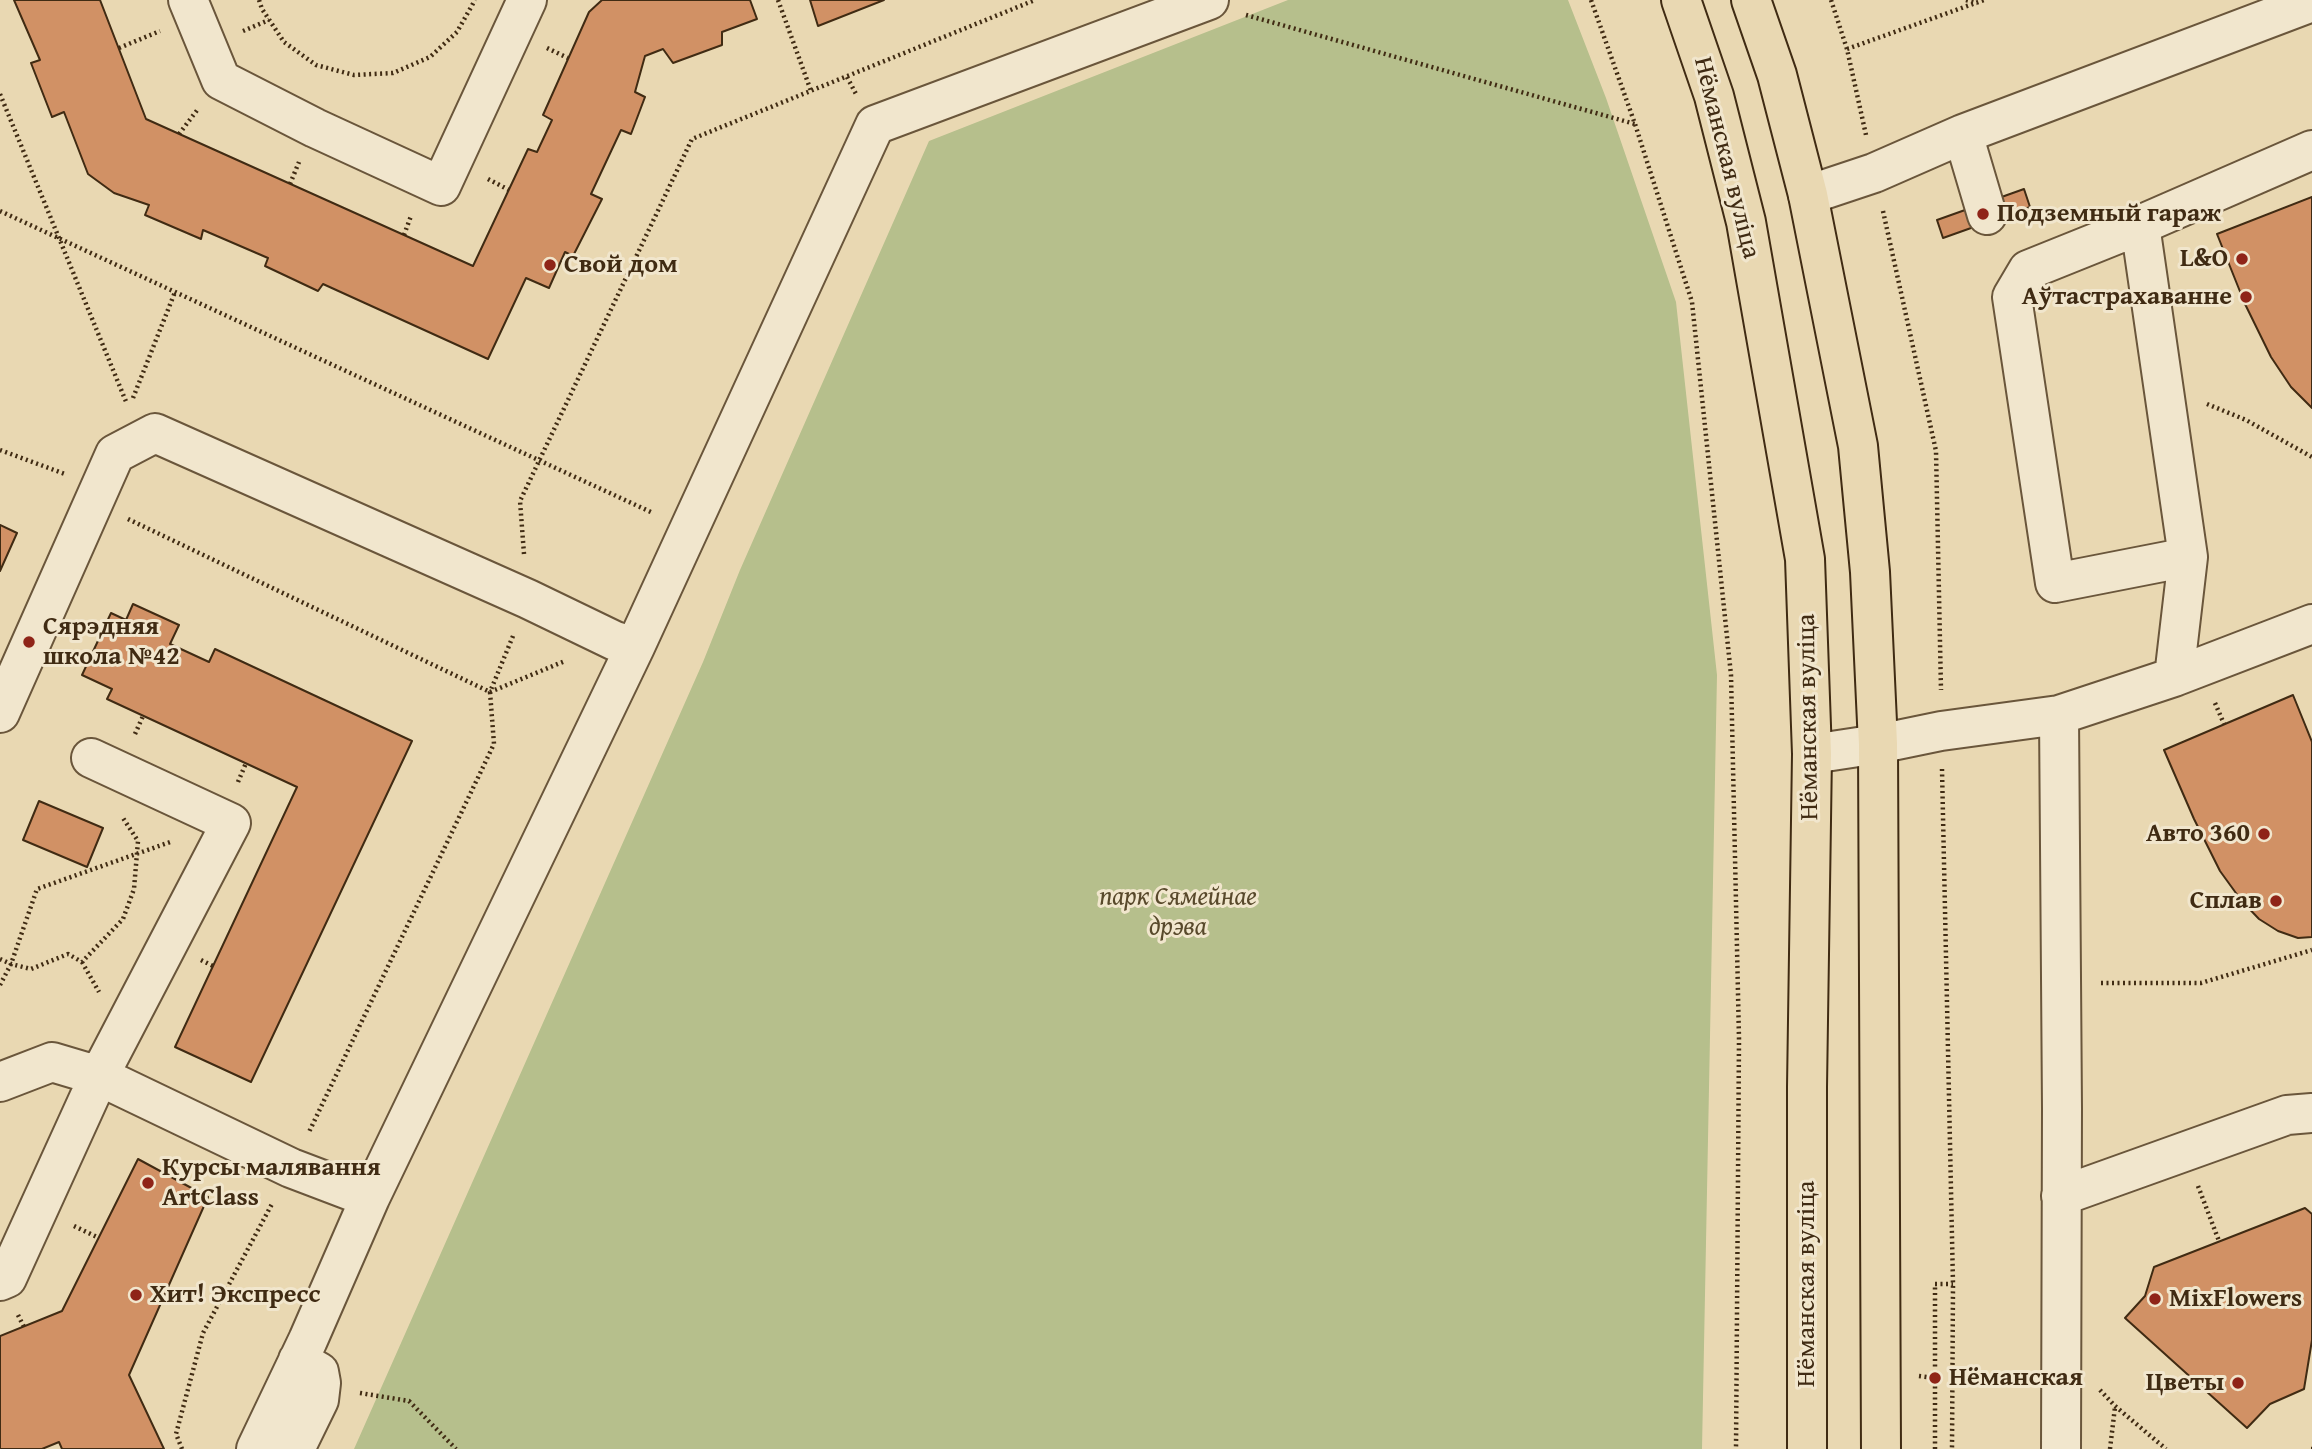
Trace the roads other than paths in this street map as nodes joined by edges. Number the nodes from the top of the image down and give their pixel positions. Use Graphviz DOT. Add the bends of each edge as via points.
graph roads {
  1 [pos="188,0"];
  2 [pos="527,0"];
  3 [pos="1681,0"];
  4 [pos="1751,0"];
  5 [pos="1205,1"];
  6 [pos="2312,2"];
  7 [pos="1963,134"];
  8 [pos="2312,150"];
  9 [pos="1808,195"];
  10 [pos="1987,215"];
  11 [pos="2140,225"];
  12 [pos="2188,557"];
  13 [pos="2312,624"];
  14 [pos="635,647"];
  15 [pos="2174,677"];
  16 [pos="0,713"];
  17 [pos="2059,715"];
  18 [pos="1878,744"];
  19 [pos="1812,754"];
  20 [pos="91,758"];
  21 [pos="99,1076"];
  22 [pos="0,1082"];
  23 [pos="2312,1113"];
  24 [pos="2062,1196"];
  25 [pos="370,1198"];
  26 [pos="0,1281"];
  27 [pos="298,1360"];
  28 [pos="256,1449"];
  29 [pos="295,1449"];
  30 [pos="1807,1449"];
  31 [pos="1881,1449"];
  32 [pos="2061,1449"];
  1 -- 2 [label="lane" via="221,80 441,187"];
  3 -- 19 [label="main road, Нёманская вуліца" via="1714,96 1746,222 1771,357 1805,559"];
  4 -- 9 [label="main road" via="1777,75"];
  5 -- 14 [label="lane" via="875,125"];
  6 -- 7 [label="lane"];
  7 -- 9 [label="lane" via="1874,173"];
  7 -- 10 [label="lane"];
  8 -- 11 [label="lane"];
  9 -- 18 [label="main road" via="1858,446 1870,572"];
  11 -- 12 [label="lane"];
  11 -- 12 [label="lane" via="2028,270 2012,296 2014,310 2055,583"];
  12 -- 15 [label="lane"];
  13 -- 15 [label="lane"];
  14 -- 16 [label="lane" via="155,433 115,454"];
  14 -- 25 [label="lane"];
  15 -- 17 [label="lane"];
  17 -- 18 [label="lane"];
  17 -- 24 [label="lane"];
  18 -- 19 [label="lane"];
  18 -- 31 [label="main road"];
  19 -- 30 [label="main road, Нёманская вуліца"];
  20 -- 21 [label="lane" via="231,823"];
  21 -- 22 [label="lane" via="52,1062"];
  21 -- 25 [label="lane" via="291,1168"];
  21 -- 26 [label="lane" via="7,1278"];
  23 -- 24 [label="lane" via="2287,1115"];
  24 -- 32 [label="lane"];
  25 -- 27 [label="lane"];
  27 -- 28 [label="lane"];
  27 -- 29 [label="lane" via="319,1372 321,1383 319,1400"];
}
